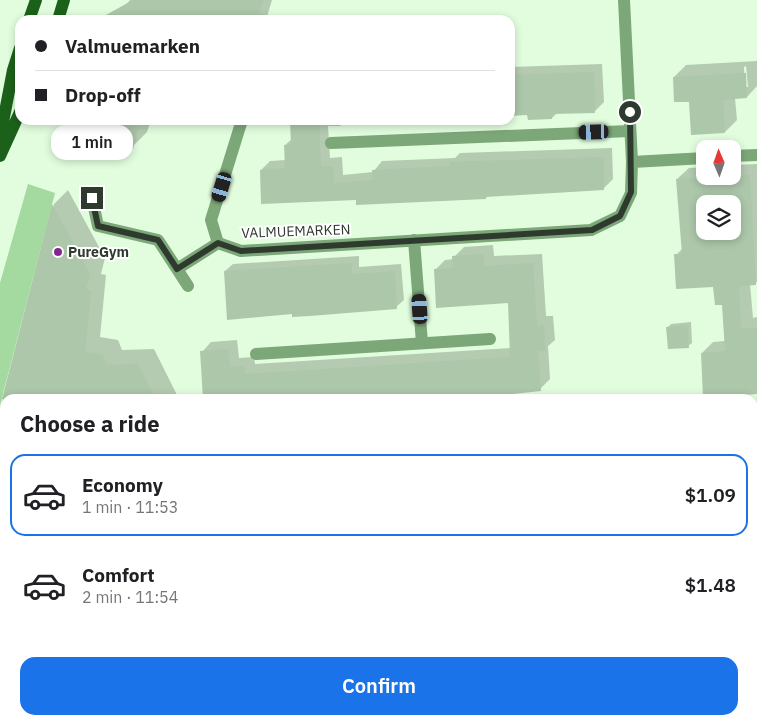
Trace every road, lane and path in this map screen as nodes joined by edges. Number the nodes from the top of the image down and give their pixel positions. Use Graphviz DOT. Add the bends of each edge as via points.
graph roads {
  1 [pos="36,0"];
  2 [pos="64,0"];
  3 [pos="624,0"];
  4 [pos="31,15"];
  5 [pos="60,15"];
  6 [pos="15,64"];
  7 [pos="15,123"];
  8 [pos="240,125"];
  9 [pos="630,131"];
  10 [pos="0,138"];
  11 [pos="331,142"];
  12 [pos="757,155"];
  13 [pos="0,156"];
  14 [pos="741,156"];
  15 [pos="696,158"];
  16 [pos="632,162"];
  17 [pos="92,198"];
  18 [pos="414,240"];
  19 [pos="218,243"];
  20 [pos="177,269"];
  21 [pos="188,286"];
  22 [pos="490,339"];
  23 [pos="422,343"];
  24 [pos="256,354"];
  1 -- 4 [label="main road"];
  2 -- 5 [label="main road"];
  3 -- 9 [label="street, VALMUEMARKEN"];
  6 -- 10 [label="main road"];
  7 -- 13 [label="main road"];
  8 -- 19 [label="street" via="211,220"];
  9 -- 11 [label="street"];
  9 -- 16 [label="street, VALMUEMARKEN"];
  12 -- 14 [label="street"];
  15 -- 16 [label="street"];
  16 -- 18 [label="street, VALMUEMARKEN" via="631,192 620,216 592,230"];
  17 -- 20 [label="street" via="98,226 158,240"];
  18 -- 19 [label="street, VALMUEMARKEN" via="241,251"];
  18 -- 23 [label="street"];
  19 -- 20 [label="street"];
  20 -- 21 [label="street"];
  22 -- 23 [label="street"];
  23 -- 24 [label="street"];
}
